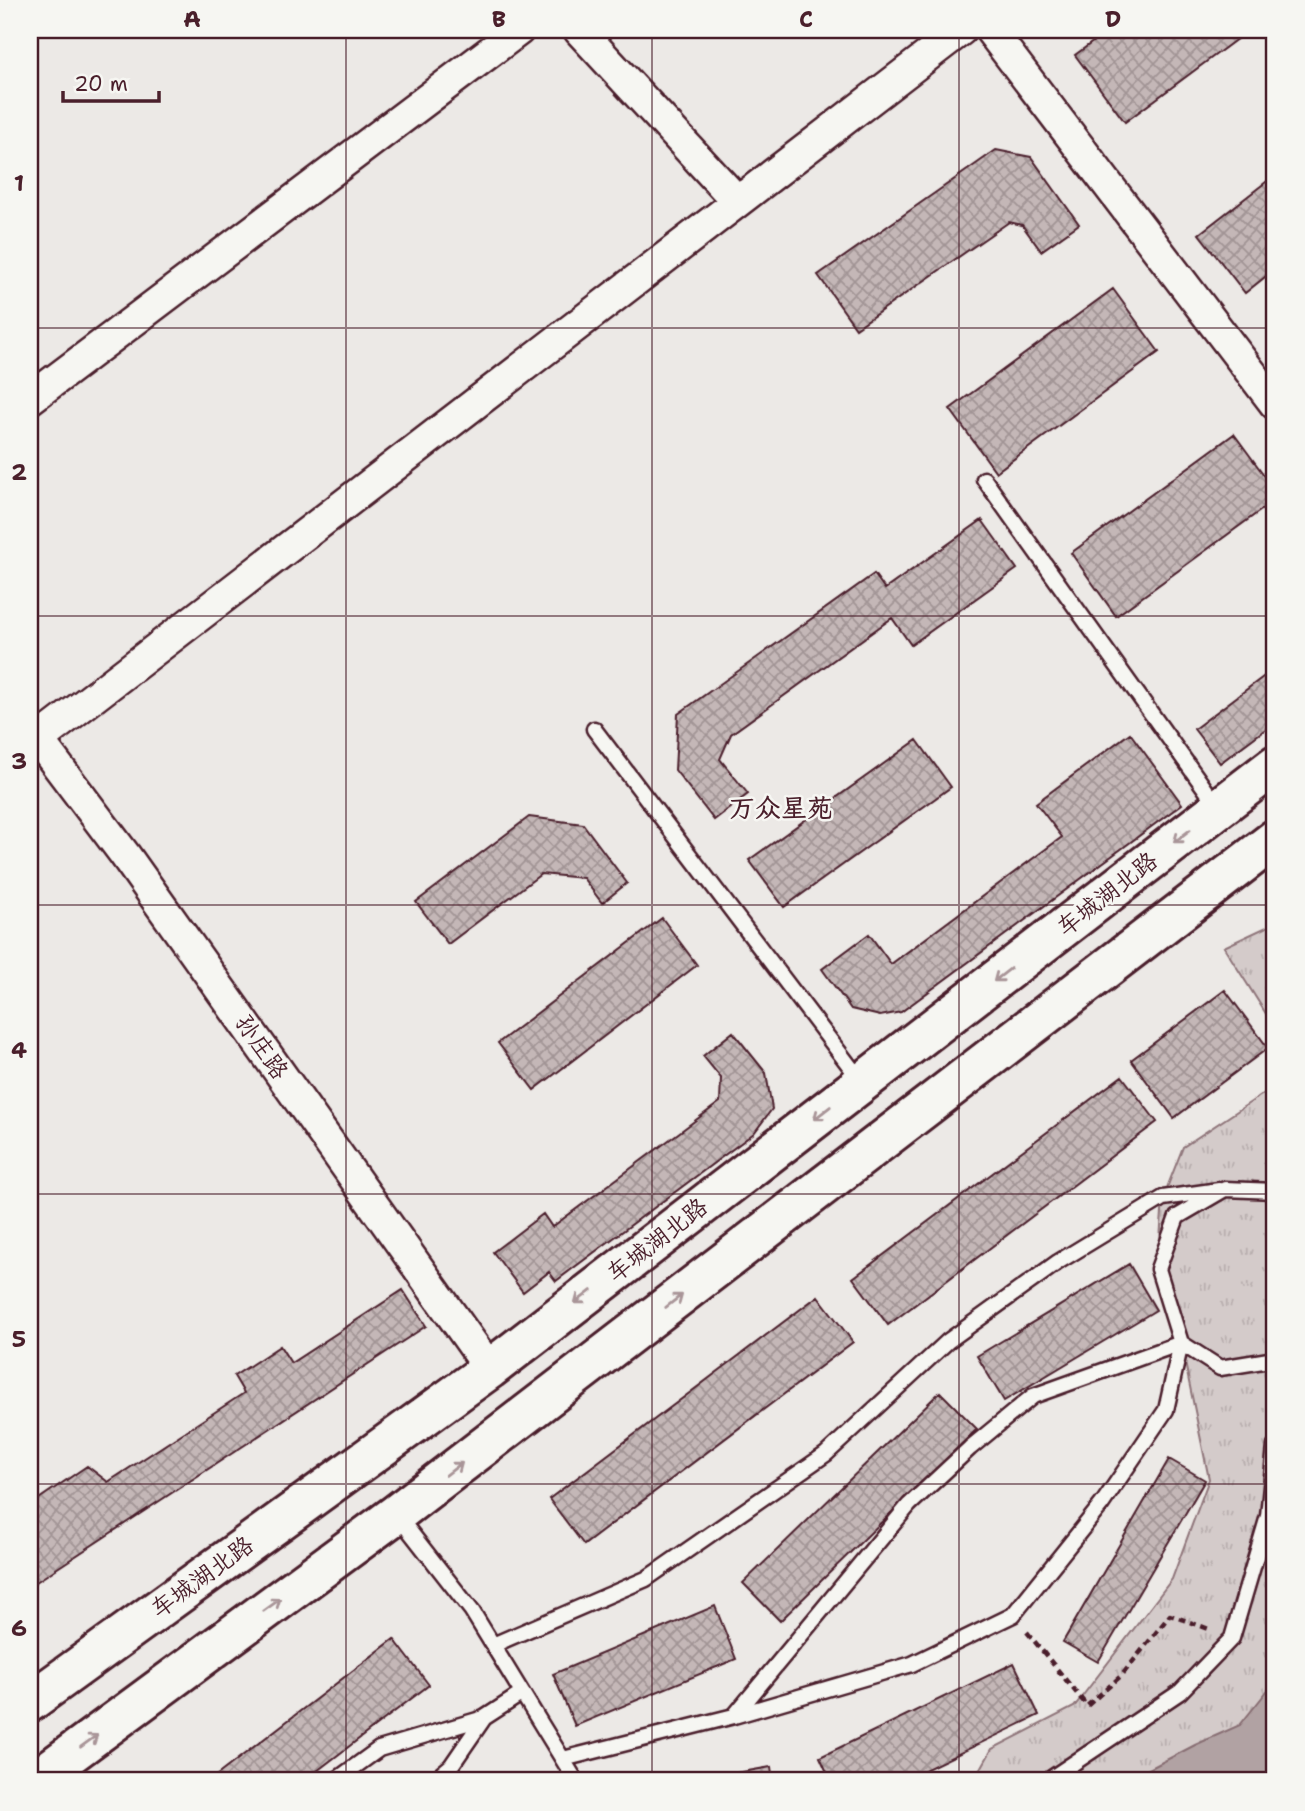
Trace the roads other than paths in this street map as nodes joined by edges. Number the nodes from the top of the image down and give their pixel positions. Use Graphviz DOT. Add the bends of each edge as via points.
graph roads {
  1 [pos="519,30"];
  2 [pos="579,30"];
  3 [pos="961,30"];
  4 [pos="990,30"];
  5 [pos="737,201"];
  6 [pos="30,398"];
  7 [pos="1275,404"];
  8 [pos="984,479"];
  9 [pos="594,729"];
  10 [pos="32,738"];
  11 [pos="1275,765"];
  12 [pos="1219,808"];
  13 [pos="1275,839"];
  14 [pos="862,1082"];
  15 [pos="1225,1189"];
  16 [pos="1275,1191"];
  17 [pos="1181,1343"];
  18 [pos="1275,1359"];
  19 [pos="490,1368"];
  20 [pos="1275,1446"];
  21 [pos="396,1514"];
  22 [pos="493,1645"];
  23 [pos="521,1694"];
  24 [pos="30,1702"];
  25 [pos="734,1716"];
  26 [pos="484,1718"];
  27 [pos="563,1759"];
  28 [pos="34,1781"];
  29 [pos="335,1781"];
  30 [pos="433,1781"];
  31 [pos="576,1781"];
  32 [pos="1047,1781"];
  1 -- 6 [label="street"];
  2 -- 5 [label="street"];
  3 -- 5 [label="street"];
  4 -- 7 [label="street"];
  5 -- 10 [label="street"];
  8 -- 12 [label="lane"];
  9 -- 14 [label="lane"];
  10 -- 19 [label="street, 孙庄路" via="125,855"];
  11 -- 12 [label="main road, 车城湖北路"];
  12 -- 14 [label="main road, 车城湖北路, one-way"];
  21 -- 13 [label="main road, one-way"];
  14 -- 19 [label="main road, 车城湖北路, one-way"];
  15 -- 16 [label="lane"];
  15 -- 17 [label="lane" via="1177,1217 1158,1269"];
  15 -- 22 [label="lane" via="1163,1198 1058,1262 948,1341 826,1454 646,1579"];
  17 -- 18 [label="lane" via="1220,1368"];
  17 -- 25 [label="lane" via="1033,1396 970,1448 909,1505"];
  17 -- 25 [label="lane" via="1166,1410 1102,1504 1013,1615 912,1664"];
  19 -- 24 [label="main road, 车城湖北路"];
  20 -- 32 [label="lane" via="1269,1516 1232,1638 1180,1692"];
  21 -- 22 [label="lane"];
  28 -- 21 [label="main road, one-way"];
  22 -- 23 [label="lane"];
  23 -- 26 [label="lane"];
  23 -- 27 [label="lane"];
  25 -- 27 [label="lane"];
  26 -- 29 [label="lane" via="379,1749"];
  26 -- 30 [label="lane" via="451,1766"];
  27 -- 31 [label="lane"];
}
